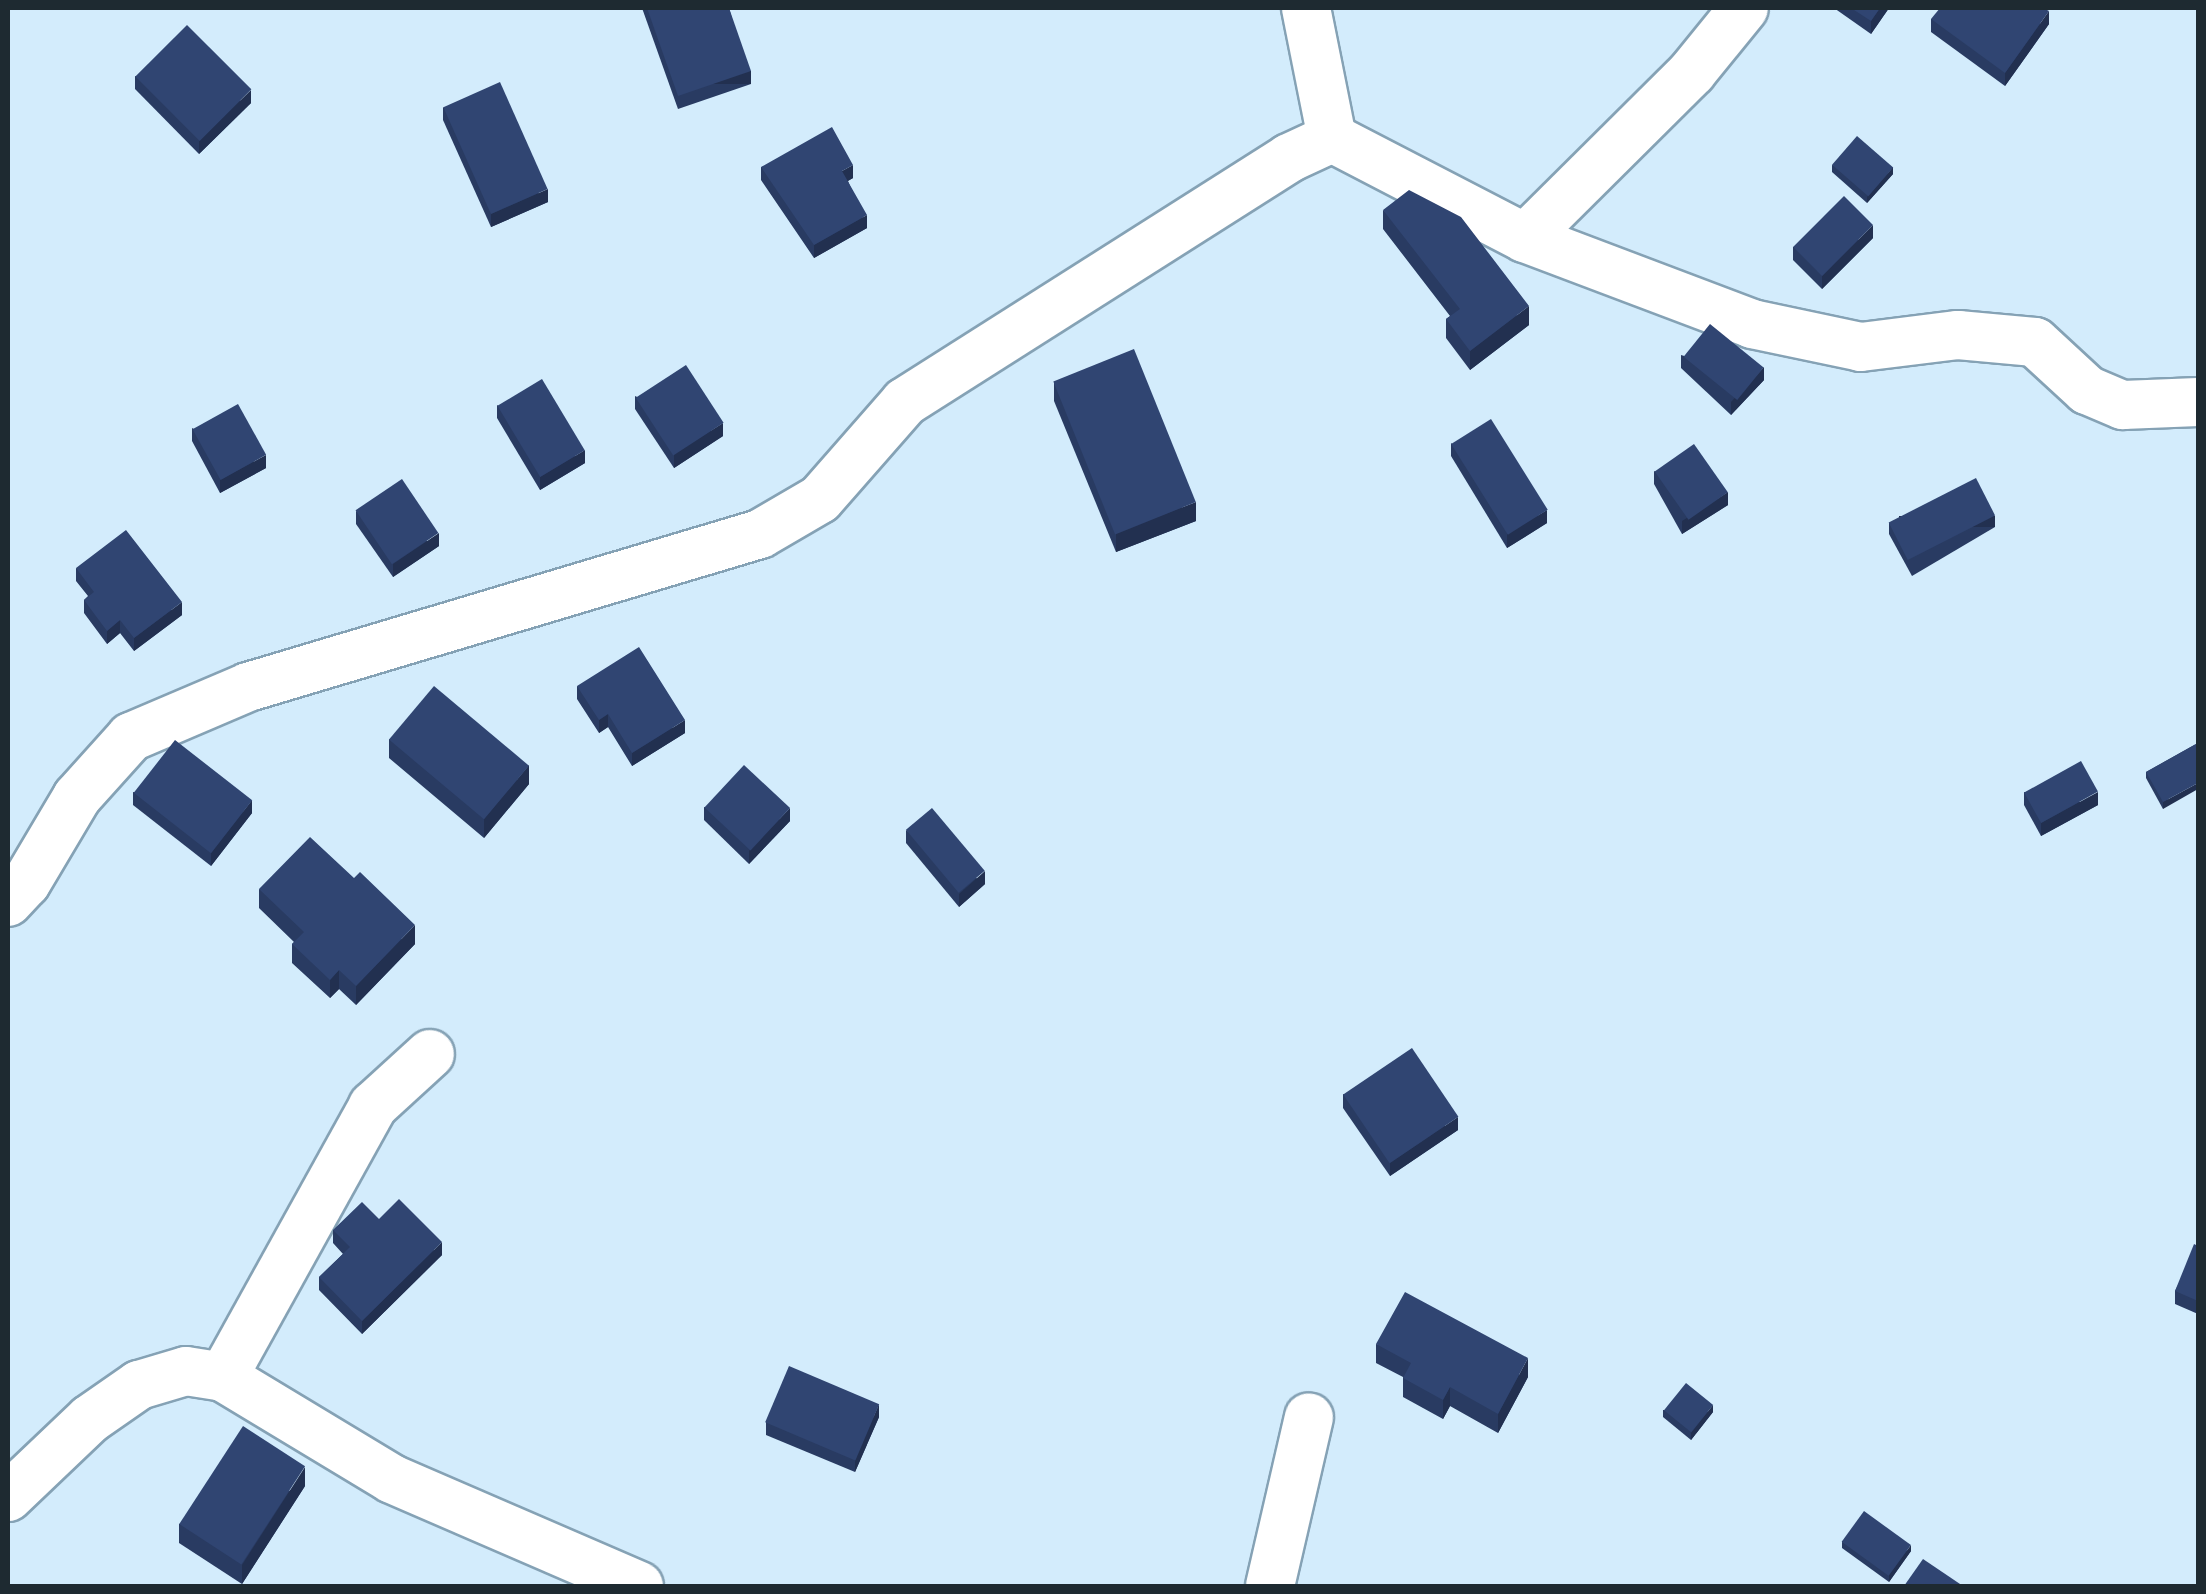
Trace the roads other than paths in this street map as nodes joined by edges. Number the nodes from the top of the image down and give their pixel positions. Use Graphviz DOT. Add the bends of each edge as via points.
graph roads {
  1 [pos="1306,8"];
  2 [pos="1744,8"];
  3 [pos="1332,138"];
  4 [pos="1524,238"];
  5 [pos="2198,402"];
  6 [pos="8,902"];
  7 [pos="430,1054"];
  8 [pos="222,1377"];
  9 [pos="1308,1417"];
  10 [pos="8,1497"];
  11 [pos="639,1586"];
  12 [pos="1270,1586"];
  1 -- 3 [label="street"];
  2 -- 4 [label="street" via="1692,72"];
  3 -- 4 [label="street"];
  3 -- 6 [label="street" via="1289,158 905,402 820,500 760,534 248,687 131,737 77,797 26,884"];
  4 -- 5 [label="street" via="1752,324 1861,347 1958,336 2035,342 2087,390 2124,405"];
  7 -- 8 [label="street" via="373,1106"];
  8 -- 10 [label="street" via="186,1371 139,1385 90,1419"];
  8 -- 11 [label="street" via="392,1479"];
  9 -- 12 [label="street"];
}
